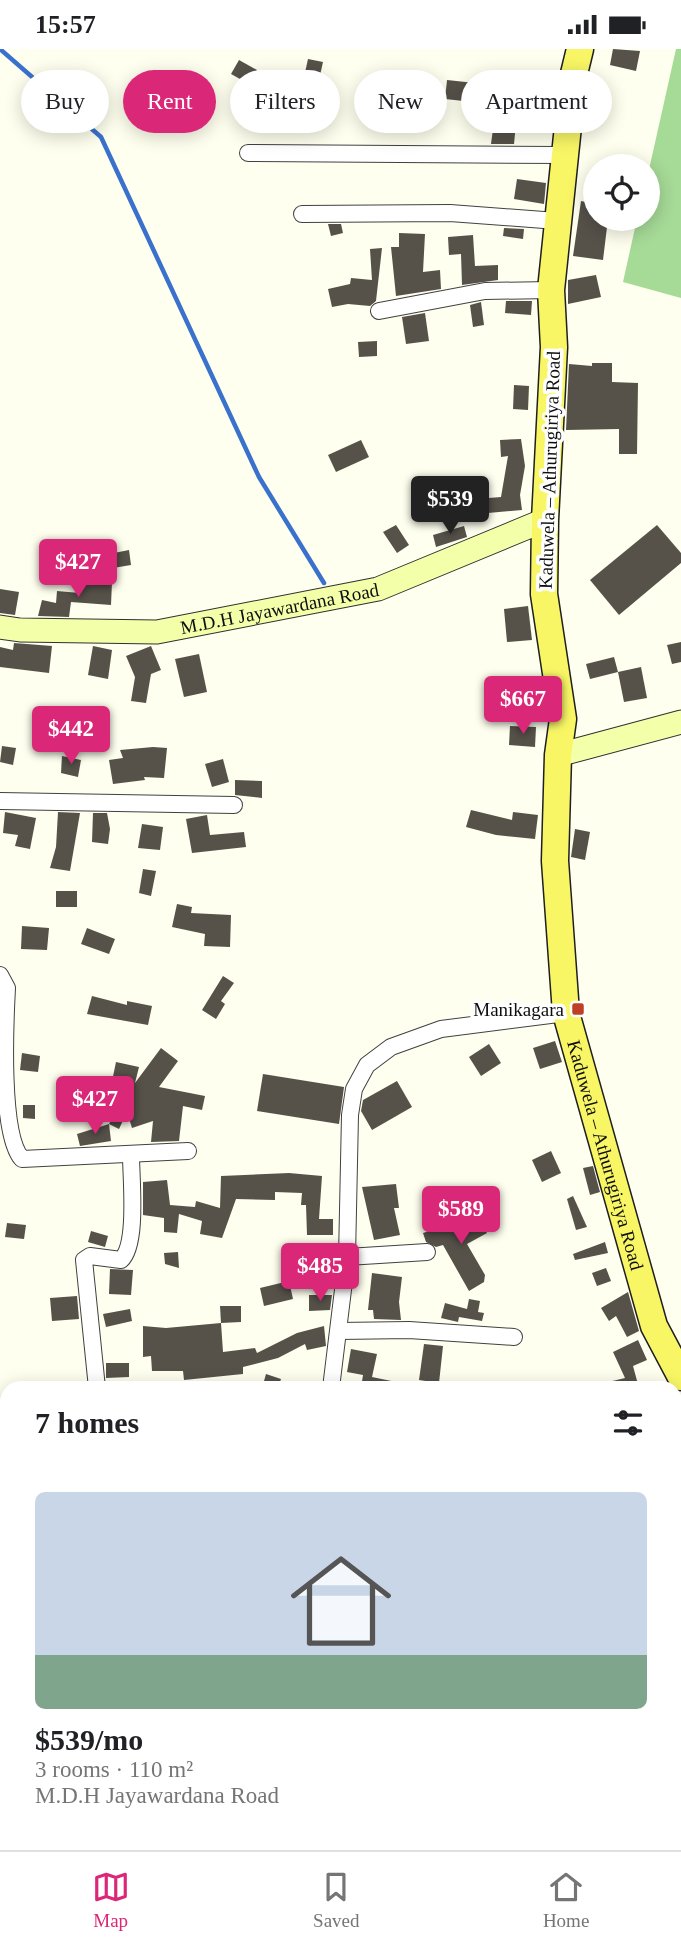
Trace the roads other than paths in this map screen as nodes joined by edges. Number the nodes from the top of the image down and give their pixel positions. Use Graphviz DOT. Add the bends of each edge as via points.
graph roads {
  1 [pos="580,49"];
  2 [pos="248,153"];
  3 [pos="564,155"];
  4 [pos="302,214"];
  5 [pos="557,221"];
  6 [pos="551,290"];
  7 [pos="379,311"];
  8 [pos="545,520"];
  9 [pos="0,627"];
  10 [pos="681,722"];
  11 [pos="558,755"];
  12 [pos="0,801"];
  13 [pos="234,805"];
  14 [pos="0,975"];
  15 [pos="566,1013"];
  16 [pos="2,1053"];
  17 [pos="188,1151"];
  18 [pos="131,1155"];
  19 [pos="427,1252"];
  20 [pos="347,1257"];
  21 [pos="339,1331"];
  22 [pos="514,1337"];
  23 [pos="681,1377"];
  24 [pos="96,1381"];
  25 [pos="332,1381"];
  1 -- 3 [label="main road, Kaduwela – Athurugiriya Road"];
  2 -- 3 [label="street"];
  3 -- 5 [label="main road, Kaduwela – Athurugiriya Road"];
  4 -- 5 [label="street" via="450,213"];
  5 -- 6 [label="main road, Kaduwela – Athurugiriya Road"];
  6 -- 7 [label="street" via="485,291"];
  6 -- 8 [label="main road, Kaduwela – Athurugiriya Road" via="554,347"];
  8 -- 9 [label="street, M.D.H Jayawardana Road" via="378,589 157,632"];
  8 -- 11 [label="main road, Kaduwela – Athurugiriya Road" via="544,594 563,719"];
  10 -- 11 [label="street"];
  11 -- 15 [label="main road, Kaduwela – Athurugiriya Road" via="555,861"];
  12 -- 13 [label="street"];
  14 -- 16 [label="street" via="7,988"];
  15 -- 20 [label="street" via="441,1029 391,1047 367,1065 354,1089 350,1115"];
  15 -- 23 [label="main road, Kaduwela – Athurugiriya Road" via="654,1326"];
  16 -- 18 [label="street" via="13,1150 22,1159"];
  17 -- 18 [label="street"];
  18 -- 24 [label="street" via="127,1255 121,1261 90,1256 84,1260"];
  19 -- 20 [label="street"];
  20 -- 21 [label="street"];
  21 -- 22 [label="street"];
  21 -- 25 [label="street"];
}
